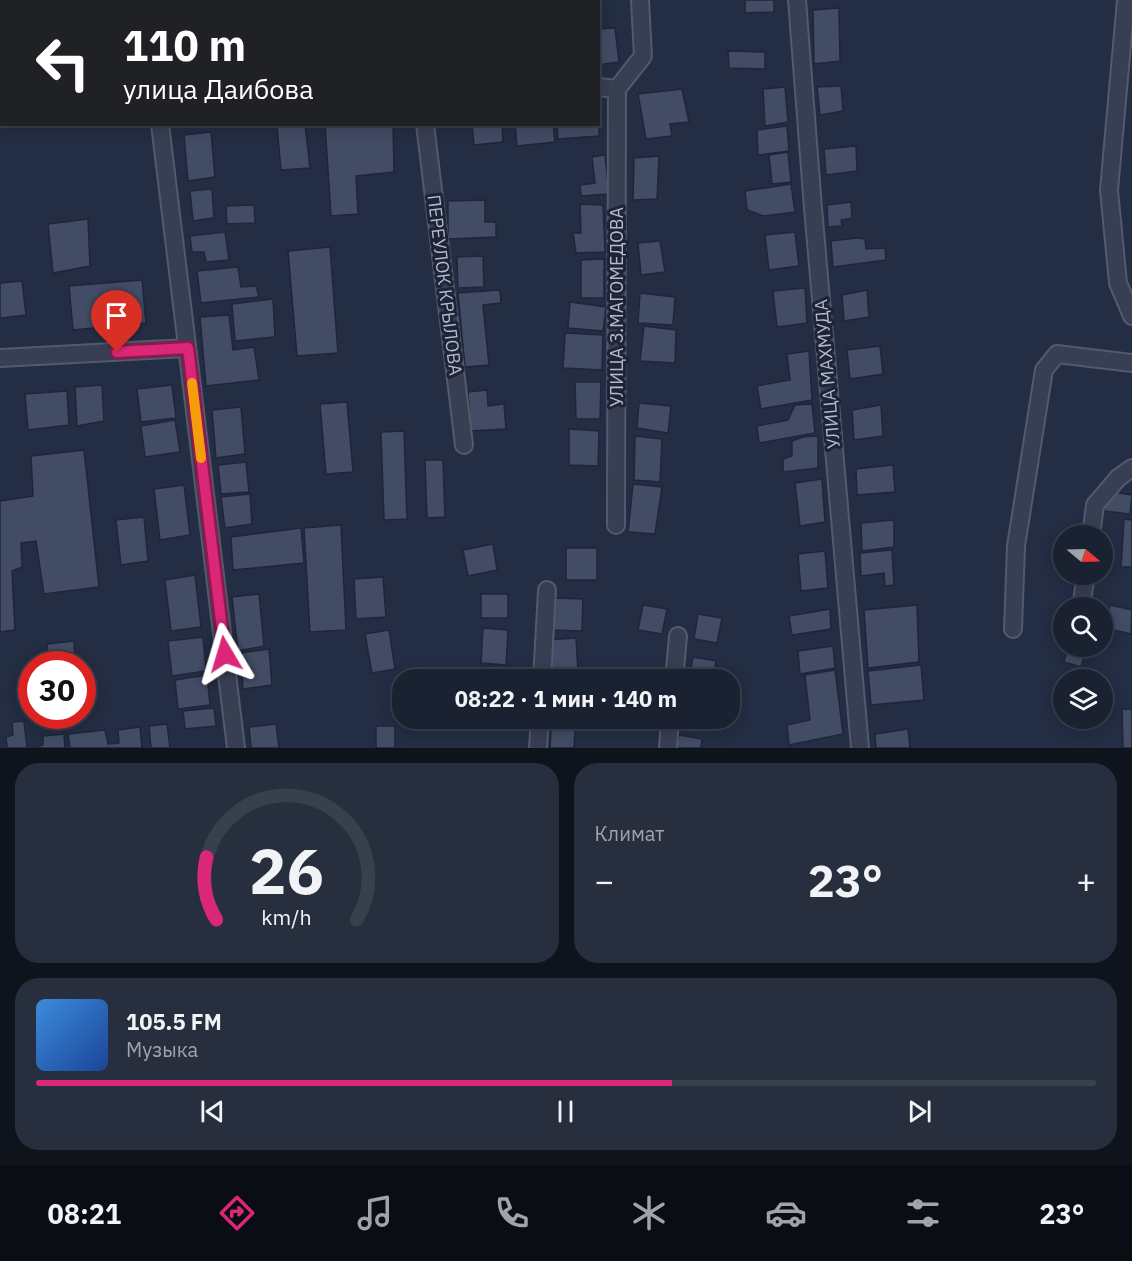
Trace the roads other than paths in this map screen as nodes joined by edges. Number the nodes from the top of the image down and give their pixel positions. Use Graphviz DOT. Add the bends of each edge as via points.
graph roads {
  1 [pos="640,0"];
  2 [pos="797,0"];
  3 [pos="1126,0"];
  4 [pos="600,87"];
  5 [pos="617,89"];
  6 [pos="160,126"];
  7 [pos="425,126"];
  8 [pos="1132,316"];
  9 [pos="188,348"];
  10 [pos="0,358"];
  11 [pos="1132,363"];
  12 [pos="464,445"];
  13 [pos="1132,468"];
  14 [pos="616,525"];
  15 [pos="1092,525"];
  16 [pos="547,590"];
  17 [pos="1013,629"];
  18 [pos="678,636"];
  19 [pos="543,669"];
  20 [pos="675,669"];
  21 [pos="539,729"];
  22 [pos="669,729"];
  23 [pos="236,748"];
  24 [pos="538,748"];
  25 [pos="668,748"];
  26 [pos="860,748"];
  1 -- 5 [label="street" via="643,56"];
  2 -- 26 [label="street, УЛИЦА МАХМУДА"];
  3 -- 8 [label="street" via="1109,190 1118,283"];
  4 -- 5 [label="street"];
  5 -- 14 [label="street, УЛИЦА З.МАГОМЕДОВА"];
  6 -- 9 [label="street"];
  7 -- 12 [label="street, ПЕРЕУЛОК КРЫЛОВА"];
  9 -- 10 [label="street"];
  9 -- 23 [label="street"];
  11 -- 17 [label="street" via="1057,354 1044,370 1016,546"];
  13 -- 15 [label="street" via="1095,505"];
  16 -- 19 [label="street"];
  18 -- 20 [label="street"];
  21 -- 24 [label="street"];
  22 -- 25 [label="street"];
}
